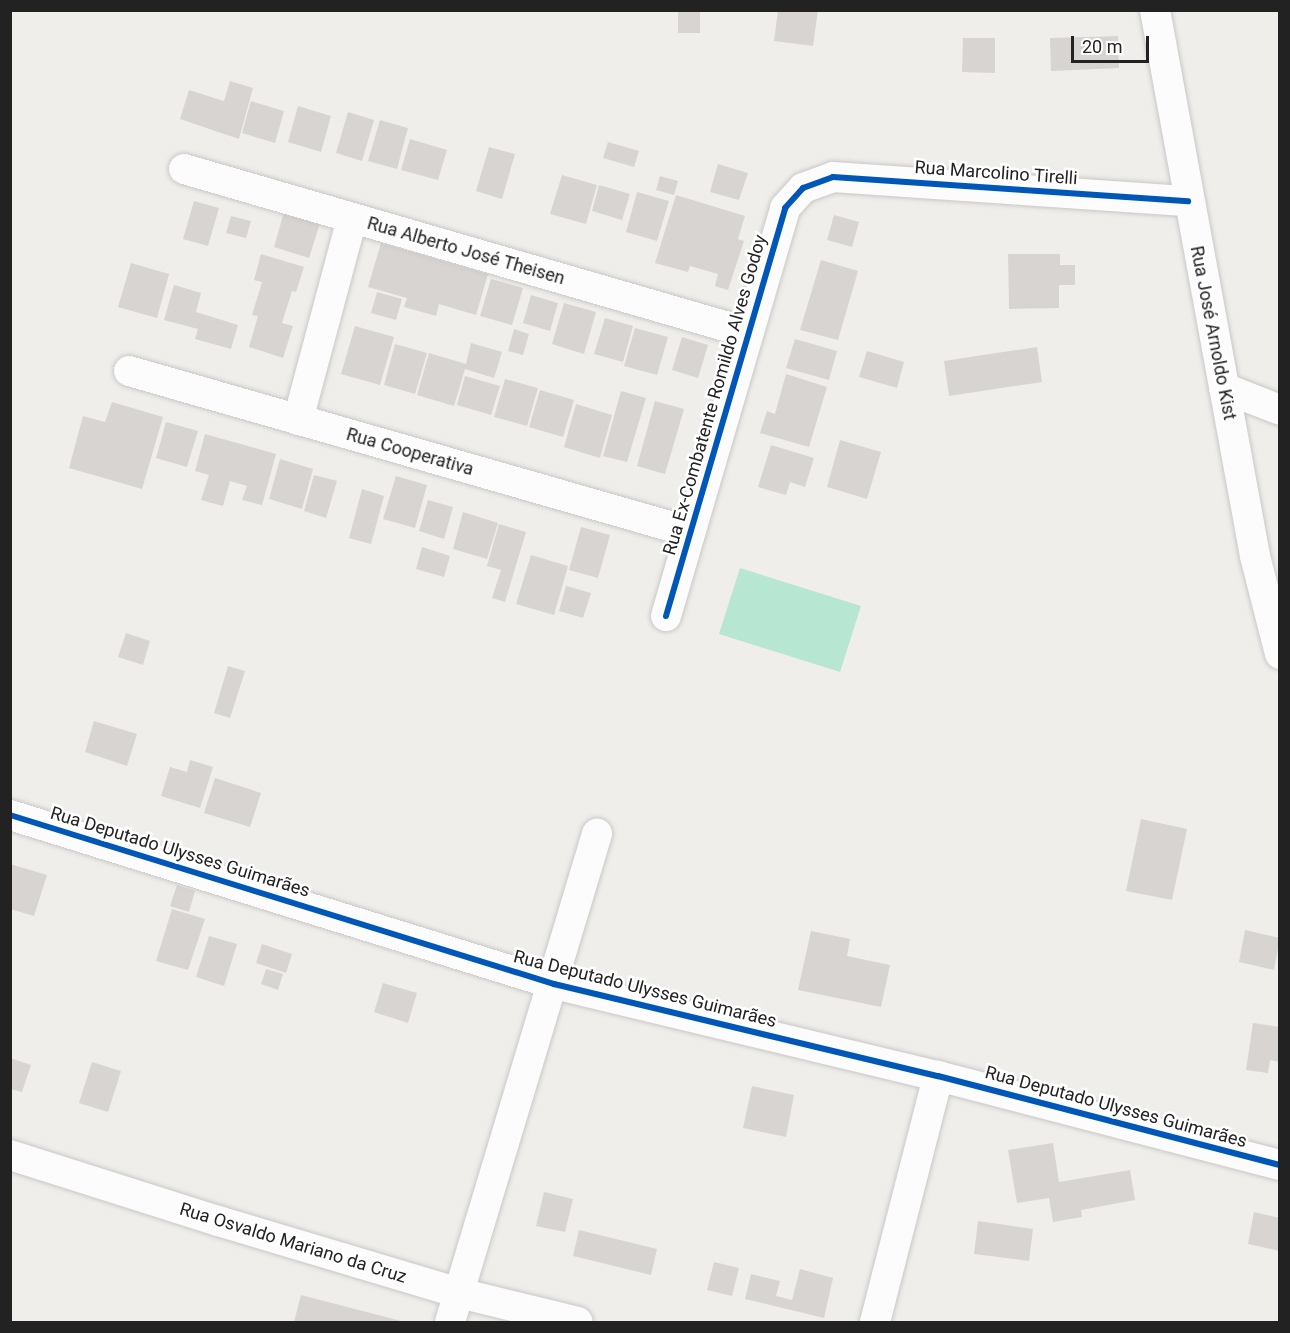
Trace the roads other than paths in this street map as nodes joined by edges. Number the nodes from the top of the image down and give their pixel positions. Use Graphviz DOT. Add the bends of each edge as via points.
graph roads {
  1 [pos="1155,10"];
  2 [pos="184,169"];
  3 [pos="803,188"];
  4 [pos="1188,201"];
  5 [pos="352,218"];
  6 [pos="749,333"];
  7 [pos="129,371"];
  8 [pos="1224,388"];
  9 [pos="1280,410"];
  10 [pos="298,420"];
  11 [pos="690,532"];
  12 [pos="666,616"];
  13 [pos="1280,654"];
  14 [pos="10,815"];
  15 [pos="597,834"];
  16 [pos="554,984"];
  17 [pos="938,1076"];
  18 [pos="10,1155"];
  19 [pos="1280,1165"];
  20 [pos="459,1293"];
  21 [pos="450,1323"];
  22 [pos="578,1323"];
  23 [pos="875,1323"];
  1 -- 4 [label="street, Rua José Arnoldo Kist"];
  2 -- 5 [label="street, Rua Alberto José Theisen"];
  3 -- 4 [label="street, Rua Marcolino Tirelli" via="833,177"];
  3 -- 6 [label="street, Rua Ex-Combatente Romildo Alves Godoy" via="785,208"];
  4 -- 8 [label="street, Rua José Arnoldo Kist"];
  5 -- 6 [label="street, Rua Alberto José Theisen"];
  5 -- 10 [label="street"];
  6 -- 11 [label="street, Rua Ex-Combatente Romildo Alves Godoy"];
  7 -- 10 [label="street, Rua Cooperativa"];
  8 -- 9 [label="street"];
  8 -- 13 [label="street, Rua José Arnoldo Kist" via="1256,556"];
  10 -- 11 [label="street, Rua Cooperativa"];
  11 -- 12 [label="street, Rua Ex-Combatente Romildo Alves Godoy"];
  14 -- 16 [label="street, Rua Deputado Ulysses Guimarães"];
  15 -- 16 [label="street"];
  16 -- 17 [label="street, Rua Deputado Ulysses Guimarães"];
  16 -- 20 [label="street"];
  17 -- 19 [label="street, Rua Deputado Ulysses Guimarães"];
  17 -- 23 [label="street"];
  18 -- 20 [label="street, Rua Osvaldo Mariano da Cruz"];
  20 -- 21 [label="street"];
  20 -- 22 [label="street, Rua Osvaldo Mariano da Cruz"];
}
